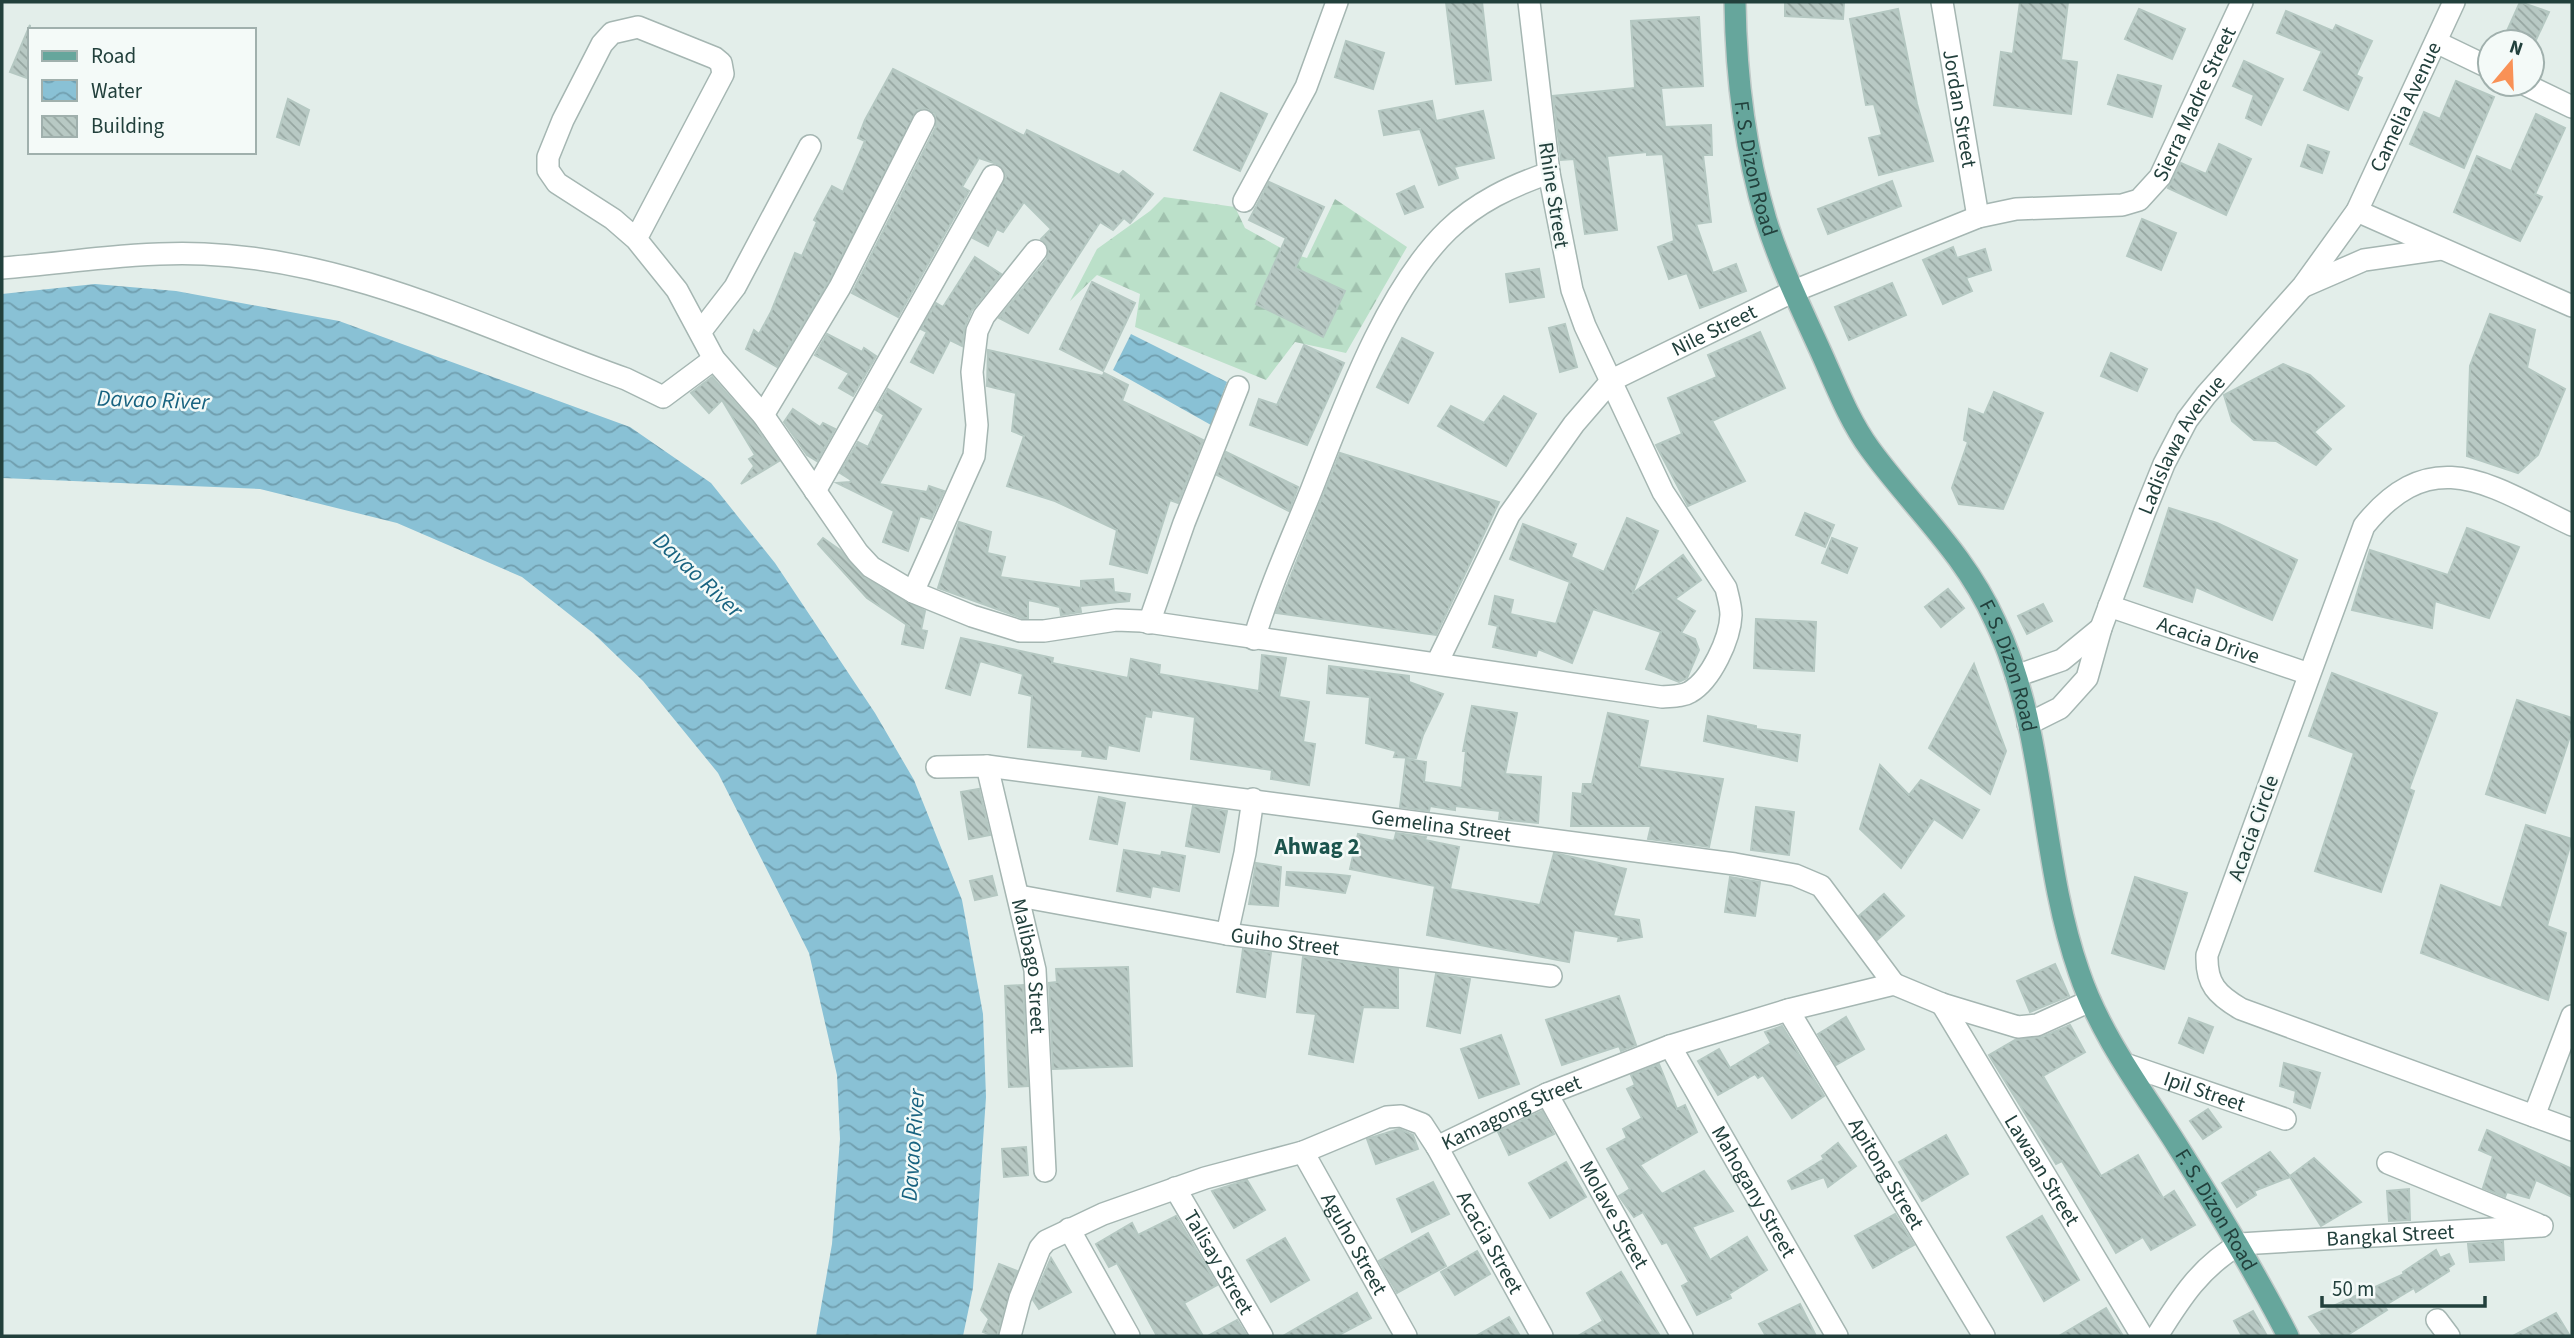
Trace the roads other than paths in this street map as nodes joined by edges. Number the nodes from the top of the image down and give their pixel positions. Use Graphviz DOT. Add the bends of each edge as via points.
graph roads {
  1 [pos="1337,2"];
  2 [pos="1529,2"];
  3 [pos="1735,2"];
  4 [pos="1942,2"];
  5 [pos="2242,2"];
  6 [pos="2454,2"];
  7 [pos="2436,42"];
  8 [pos="2476,61"];
  9 [pos="2546,95"];
  10 [pos="2572,107"];
  11 [pos="924,121"];
  12 [pos="810,146"];
  13 [pos="1549,173"];
  14 [pos="993,176"];
  15 [pos="2138,200"];
  16 [pos="1244,201"];
  17 [pos="2357,211"];
  18 [pos="1978,217"];
  19 [pos="636,239"];
  20 [pos="2443,249"];
  21 [pos="1036,251"];
  22 [pos="2,268"];
  23 [pos="2303,286"];
  24 [pos="1794,291"];
  25 [pos="2572,306"];
  26 [pos="701,331"];
  27 [pos="714,359"];
  28 [pos="1612,380"];
  29 [pos="1238,387"];
  30 [pos="763,415"];
  31 [pos="816,491"];
  32 [pos="2572,525"];
  33 [pos="914,592"];
  34 [pos="2109,606"];
  35 [pos="1149,622"];
  36 [pos="2101,628"];
  37 [pos="1254,639"];
  38 [pos="1437,663"];
  39 [pos="2309,674"];
  40 [pos="2016,676"];
  41 [pos="2028,724"];
  42 [pos="987,766"];
  43 [pos="937,767"];
  44 [pos="1253,799"];
  45 [pos="1018,896"];
  46 [pos="1227,934"];
  47 [pos="1551,976"];
  48 [pos="1894,984"];
  49 [pos="2090,1001"];
  50 [pos="1942,1004"];
  51 [pos="1788,1010"];
  52 [pos="2572,1016"];
  53 [pos="1670,1046"];
  54 [pos="2125,1064"];
  55 [pos="1547,1094"];
  56 [pos="2534,1115"];
  57 [pos="2285,1119"];
  58 [pos="2572,1130"];
  59 [pos="1437,1147"];
  60 [pos="1303,1152"];
  61 [pos="2388,1163"];
  62 [pos="1045,1171"];
  63 [pos="1175,1188"];
  64 [pos="1069,1229"];
  65 [pos="2240,1244"];
  66 [pos="1010,1336"];
  67 [pos="1129,1336"];
  68 [pos="1262,1336"];
  69 [pos="1406,1336"];
  70 [pos="1542,1336"];
  71 [pos="1682,1336"];
  72 [pos="1837,1336"];
  73 [pos="1983,1336"];
  74 [pos="2142,1336"];
  75 [pos="2157,1336"];
  76 [pos="2288,1336"];
  1 -- 16 [label="street" via="1306,88"];
  2 -- 13 [label="street, Rhine Street"];
  3 -- 24 [label="main road, F. S. Dizon Road" via="1739,84 1753,168 1767,222"];
  4 -- 18 [label="street, Jordan Street"];
  5 -- 15 [label="street, Sierra Madre Street" via="2160,177"];
  6 -- 7 [label="street, Camelia Avenue"];
  7 -- 8 [label="street"];
  7 -- 17 [label="street, Camelia Avenue"];
  9 -- 10 [label="street"];
  11 -- 30 [label="street" via="840,287"];
  12 -- 26 [label="street" via="735,287"];
  13 -- 28 [label="street, Rhine Street" via="1572,290"];
  13 -- 37 [label="street" via="1512,186 1456,223 1399,293 1328,449"];
  14 -- 31 [label="street"];
  15 -- 18 [label="street, Nile Street" via="2122,205 2016,209"];
  17 -- 20 [label="street"];
  17 -- 23 [label="street, Ladislawa Avenue"];
  18 -- 24 [label="street, Nile Street"];
  19 -- 19 [label="street, Rhine Street" via="557,183 548,170 548,157 602,44 612,33 638,27 715,58 723,75"];
  19 -- 26 [label="street, Rhine Street" via="677,290"];
  20 -- 23 [label="street, Ladislawa Avenue" via="2364,260"];
  20 -- 25 [label="street"];
  21 -- 33 [label="street" via="977,331 972,372 977,425 974,456"];
  22 -- 27 [label="street" via="132,254 205,254 288,264 357,279 663,397"];
  23 -- 34 [label="street, Ladislawa Avenue" via="2187,420 2164,464"];
  24 -- 28 [label="street, Nile Street"];
  24 -- 40 [label="main road, F. S. Dizon Road" via="1868,447 1934,524 1980,589"];
  26 -- 27 [label="street, Rhine Street"];
  27 -- 30 [label="street, Rhine Street"];
  28 -- 38 [label="street, Nile Street" via="1508,515"];
  28 -- 38 [label="street, Rhine Street" via="1663,492 1726,588 1731,618 1703,682 1690,692 1662,697"];
  29 -- 35 [label="street"];
  30 -- 31 [label="street, Rhine Street"];
  31 -- 33 [label="street, Rhine Street" via="871,566"];
  32 -- 39 [label="street, Acacia Circle" via="2476,482 2445,476 2412,482 2384,501 2364,526"];
  33 -- 35 [label="street, Rhine Street" via="1020,631 1115,620"];
  34 -- 36 [label="street, Ladislawa Avenue"];
  34 -- 39 [label="street, Acacia Drive"];
  35 -- 37 [label="street, Rhine Street"];
  36 -- 40 [label="street" via="2062,660"];
  36 -- 41 [label="street, Ladislawa Avenue" via="2093,664 2081,687 2060,708"];
  37 -- 38 [label="street, Rhine Street"];
  39 -- 56 [label="street, Acacia Circle" via="2207,955 2206,972 2213,989 2241,1009"];
  40 -- 41 [label="main road, F. S. Dizon Road"];
  41 -- 49 [label="main road, F. S. Dizon Road" via="2066,925"];
  42 -- 43 [label="street, Gemelina Street"];
  42 -- 44 [label="street, Gemelina Street"];
  42 -- 45 [label="street, Malibago Street"];
  44 -- 46 [label="street"];
  44 -- 48 [label="street, Gemelina Street" via="1735,864 1808,878 1821,886"];
  45 -- 46 [label="street, Guiho Street"];
  45 -- 62 [label="street, Malibago Street" via="1035,970"];
  46 -- 47 [label="street, Guiho Street"];
  48 -- 50 [label="street"];
  48 -- 51 [label="street, Kamagong Street"];
  49 -- 50 [label="street" via="2037,1026 2018,1027"];
  49 -- 54 [label="main road, F. S. Dizon Road"];
  50 -- 74 [label="street, Lawaan Street"];
  51 -- 53 [label="street, Kamagong Street"];
  51 -- 73 [label="street, Apitong Street"];
  52 -- 56 [label="street"];
  53 -- 55 [label="street, Kamagong Street"];
  53 -- 72 [label="street, Mahogany Street"];
  54 -- 57 [label="street, Ipil Street"];
  54 -- 65 [label="main road, F. S. Dizon Road"];
  55 -- 59 [label="street, Kamagong Street"];
  55 -- 71 [label="street, Molave Street"];
  56 -- 58 [label="street, Acacia Circle"];
  59 -- 60 [label="street, Kamagong Street" via="1422,1124 1401,1116 1371,1121"];
  59 -- 70 [label="street, Acacia Street"];
  60 -- 63 [label="street, Kamagong Street"];
  60 -- 69 [label="street, Aguho Street"];
  61 -- 65 [label="street, Bangkal Street" via="2542,1226"];
  63 -- 64 [label="street, Kamagong Street"];
  63 -- 68 [label="street, Talisay Street"];
  64 -- 66 [label="street, Kamagong Street" via="1046,1241 1035,1256"];
  64 -- 67 [label="street"];
  65 -- 75 [label="street" via="2217,1257 2194,1280"];
  65 -- 76 [label="main road, F. S. Dizon Road"];
}
